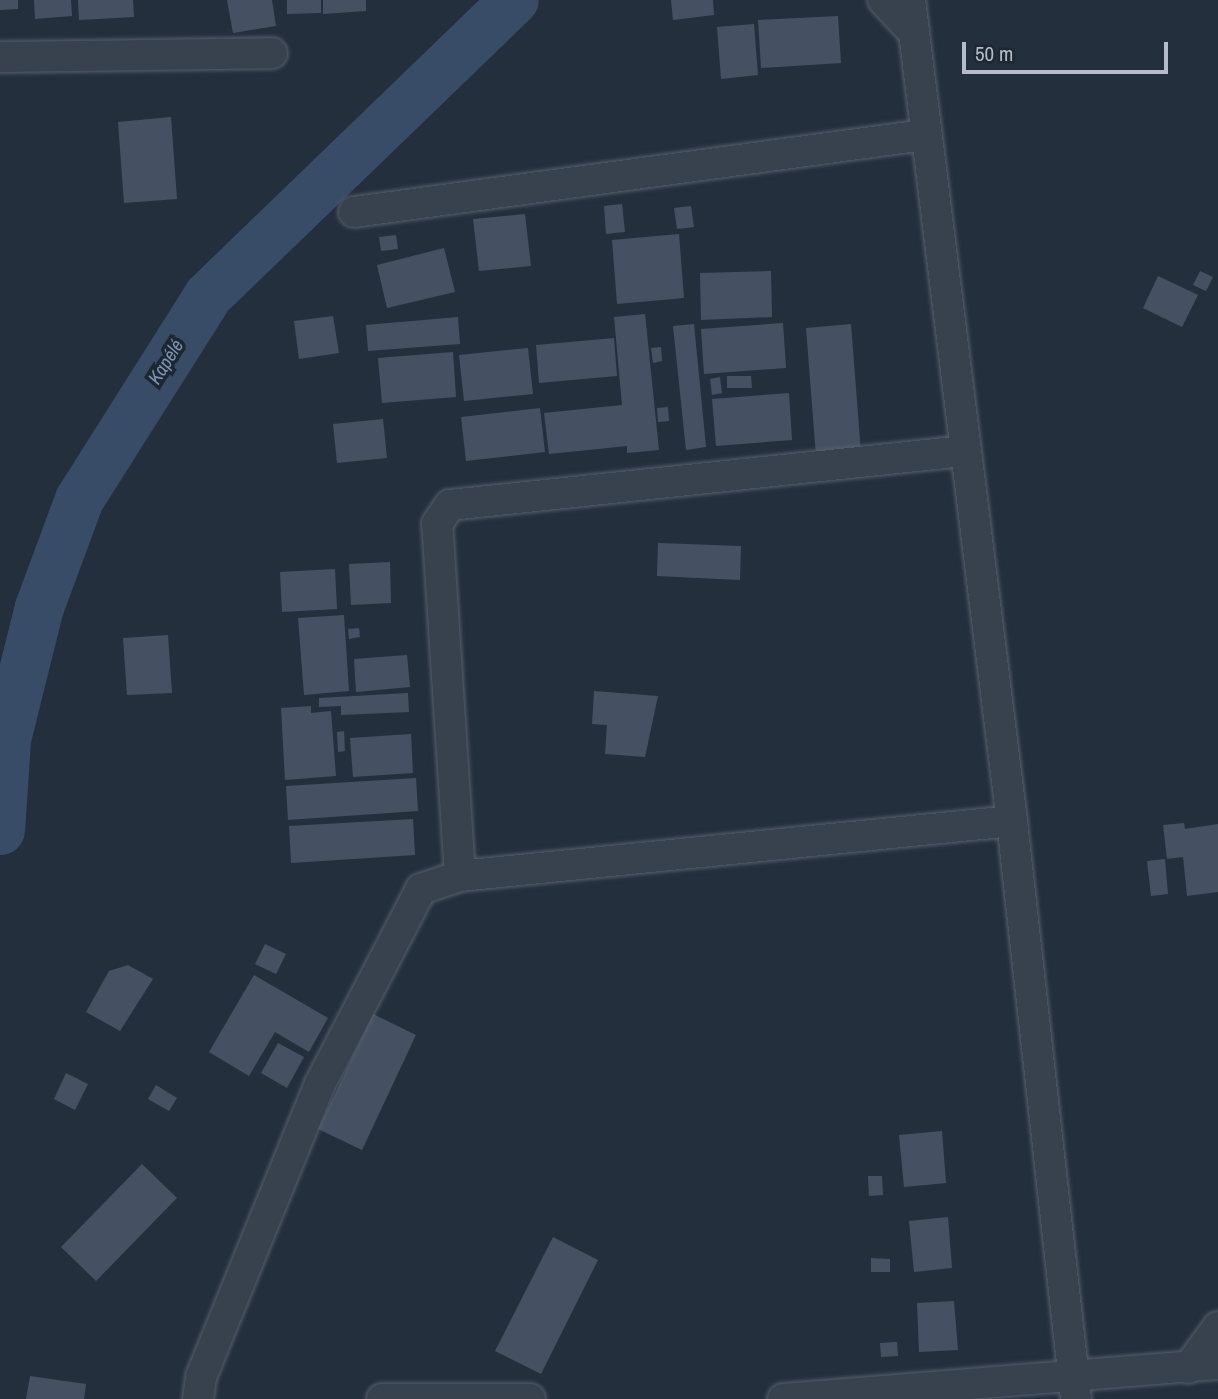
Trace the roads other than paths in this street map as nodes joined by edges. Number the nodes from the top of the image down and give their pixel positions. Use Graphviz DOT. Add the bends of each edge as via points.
graph roads {
  1 [pos="883,0"];
  2 [pos="910,0"];
  3 [pos="913,32"];
  4 [pos="272,53"];
  5 [pos="0,57"];
  6 [pos="924,135"];
  7 [pos="354,212"];
  8 [pos="964,451"];
  9 [pos="1012,821"];
  10 [pos="460,876"];
  11 [pos="1218,1327"];
  12 [pos="1218,1364"];
  13 [pos="1188,1367"];
  14 [pos="1075,1389"];
  15 [pos="397,1398"];
  16 [pos="198,1399"];
  17 [pos="530,1399"];
  18 [pos="783,1399"];
  1 -- 3 [label="street"];
  2 -- 3 [label="street"];
  3 -- 6 [label="street"];
  4 -- 5 [label="street"];
  6 -- 7 [label="street"];
  6 -- 8 [label="street"];
  8 -- 9 [label="street"];
  8 -- 10 [label="street" via="450,505 437,524"];
  9 -- 10 [label="street"];
  9 -- 14 [label="street"];
  10 -- 16 [label="street" via="421,889 320,1084 201,1377"];
  11 -- 13 [label="street"];
  12 -- 13 [label="street"];
  13 -- 14 [label="street"];
  14 -- 18 [label="street"];
  15 -- 17 [label="street"];
}
